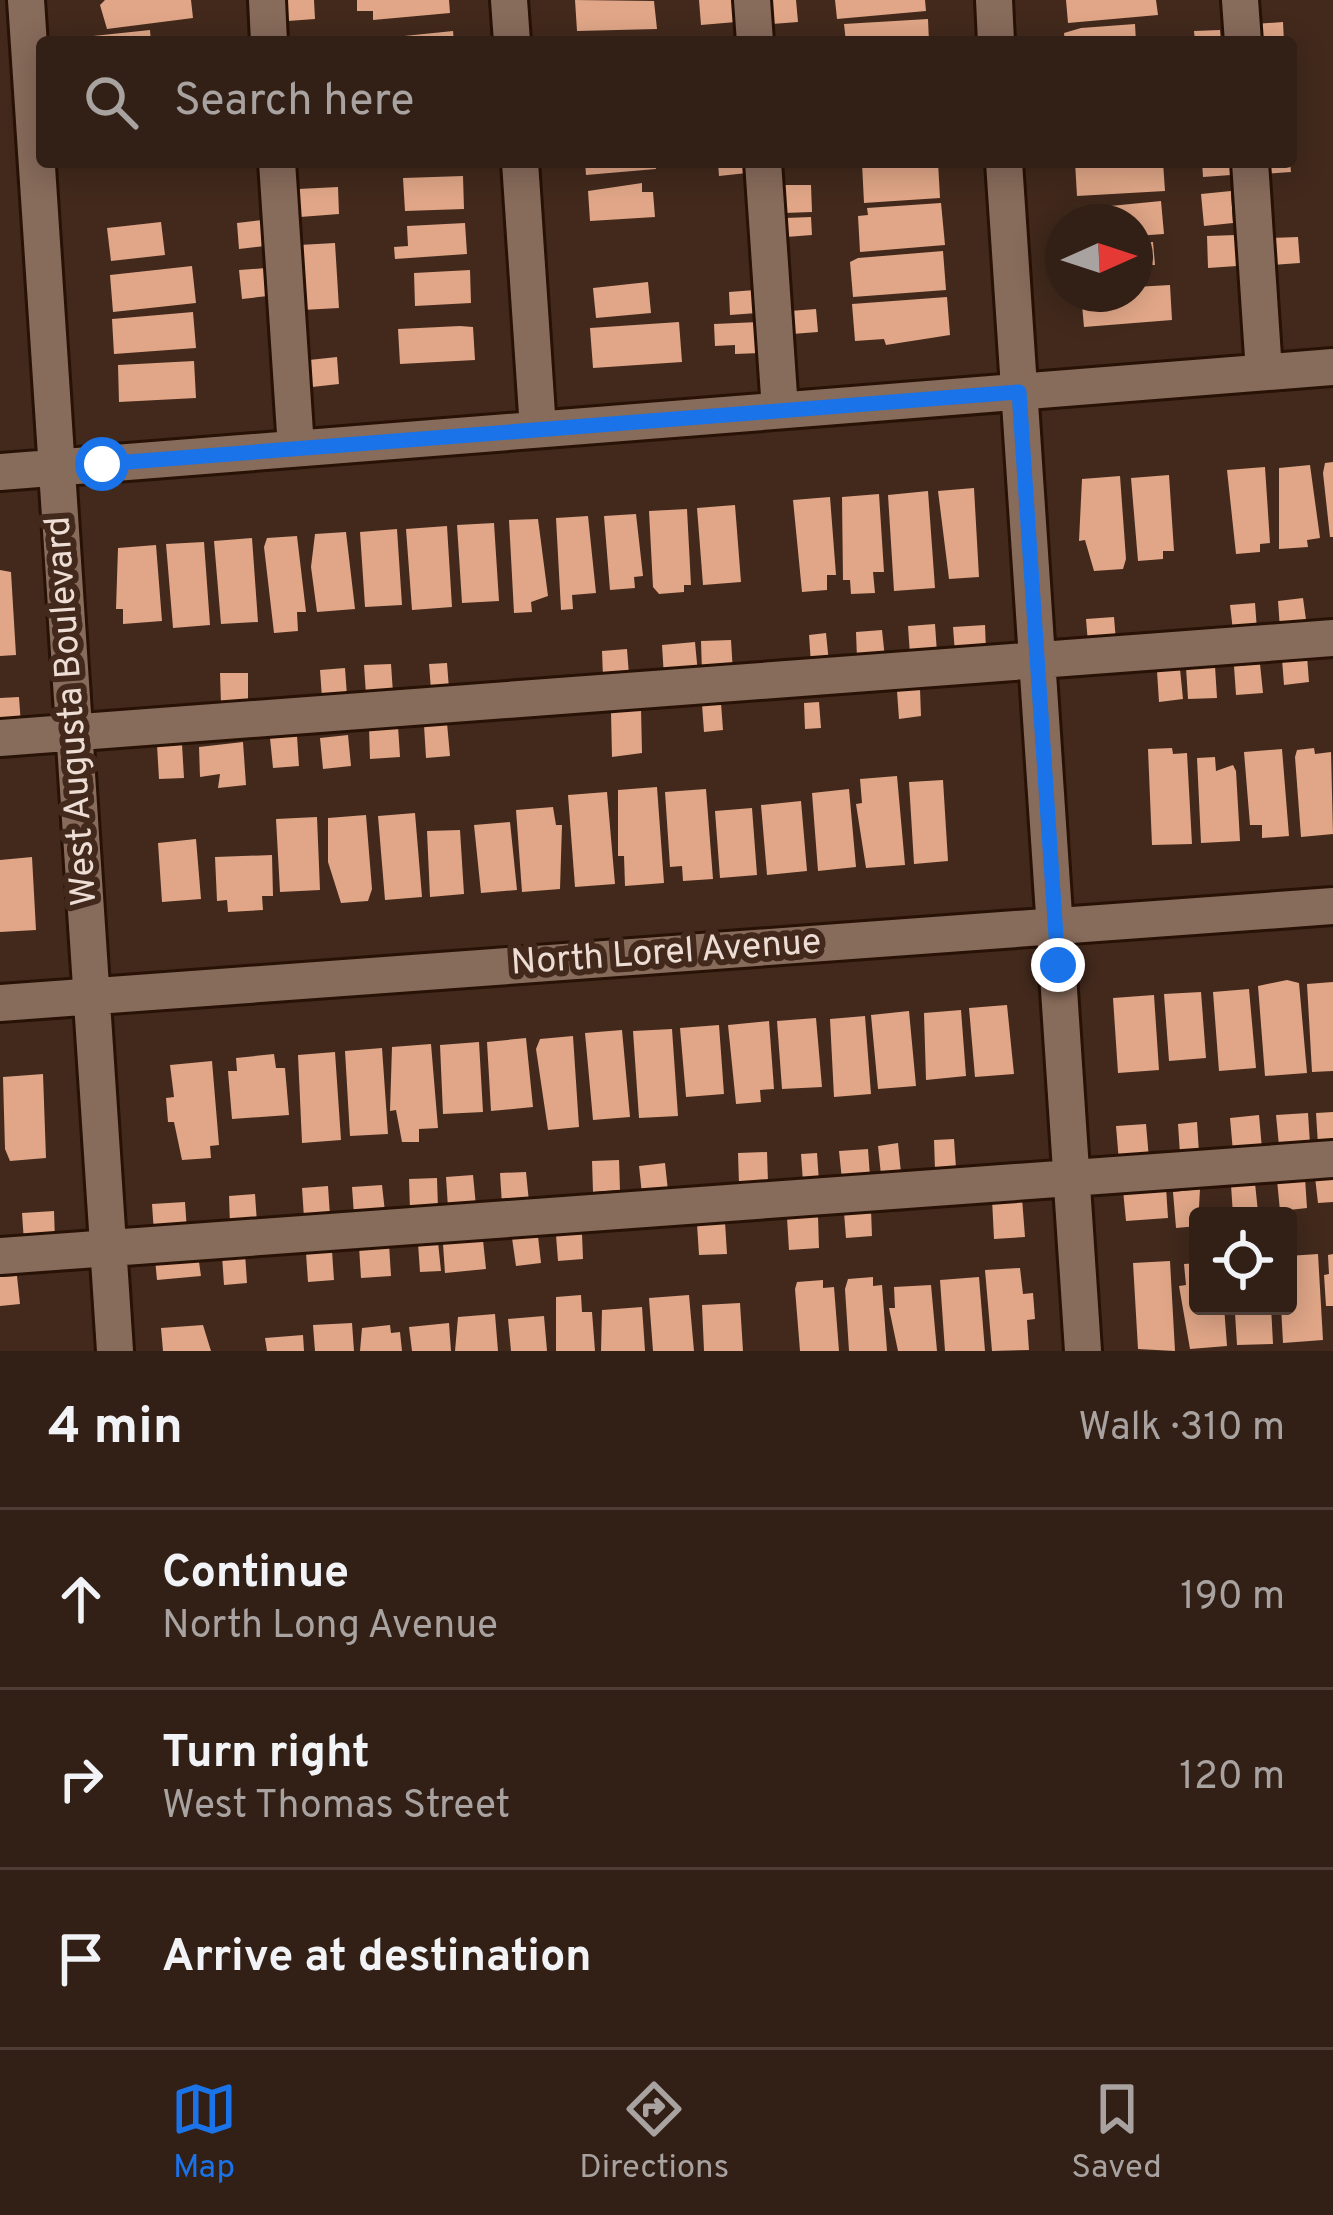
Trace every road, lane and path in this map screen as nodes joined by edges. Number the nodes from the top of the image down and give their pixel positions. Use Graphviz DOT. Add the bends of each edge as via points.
graph roads {
  1 [pos="26,0"];
  2 [pos="267,0"];
  3 [pos="509,0"];
  4 [pos="752,0"];
  5 [pos="994,0"];
  6 [pos="1240,0"];
  7 [pos="269,36"];
  8 [pos="512,36"];
  9 [pos="755,36"];
  10 [pos="997,36"];
  11 [pos="1243,36"];
  12 [pos="36,156"];
  13 [pos="37,168"];
  14 [pos="277,168"];
  15 [pos="520,168"];
  16 [pos="763,168"];
  17 [pos="1004,168"];
  18 [pos="1250,168"];
  19 [pos="1333,367"];
  20 [pos="1264,372"];
  21 [pos="1019,392"];
  22 [pos="780,410"];
  23 [pos="538,429"];
  24 [pos="296,448"];
  25 [pos="56,467"];
  26 [pos="0,472"];
  27 [pos="1333,638"];
  28 [pos="1037,661"];
  29 [pos="74,733"];
  30 [pos="0,738"];
  31 [pos="1333,906"];
  32 [pos="1055,926"];
  33 [pos="92,996"];
  34 [pos="0,1003"];
  35 [pos="1333,1159"];
  36 [pos="1072,1178"];
  37 [pos="108,1249"];
  38 [pos="0,1256"];
  39 [pos="115,1351"];
  40 [pos="1083,1351"];
  1 -- 12 [label="street, West Augusta Boulevard"];
  2 -- 7 [label="street"];
  3 -- 8 [label="street"];
  4 -- 9 [label="street"];
  5 -- 10 [label="street"];
  6 -- 11 [label="street"];
  13 -- 25 [label="street, West Augusta Boulevard"];
  14 -- 24 [label="street"];
  15 -- 23 [label="street"];
  16 -- 22 [label="street"];
  17 -- 21 [label="street"];
  18 -- 20 [label="street"];
  19 -- 20 [label="street"];
  20 -- 21 [label="street"];
  21 -- 22 [label="street"];
  21 -- 28 [label="street"];
  22 -- 23 [label="street"];
  23 -- 24 [label="street"];
  24 -- 25 [label="street"];
  25 -- 26 [label="street"];
  25 -- 29 [label="street, West Augusta Boulevard"];
  27 -- 28 [label="street"];
  28 -- 29 [label="street"];
  28 -- 32 [label="street"];
  29 -- 30 [label="street"];
  29 -- 33 [label="street, West Augusta Boulevard"];
  31 -- 32 [label="street, North Lorel Avenue"];
  32 -- 33 [label="street, North Lorel Avenue"];
  32 -- 36 [label="street"];
  33 -- 34 [label="street, North Lorel Avenue"];
  33 -- 37 [label="street, West Augusta Boulevard"];
  35 -- 36 [label="street"];
  36 -- 37 [label="street"];
  36 -- 40 [label="street"];
  37 -- 38 [label="street"];
  37 -- 39 [label="street, West Augusta Boulevard"];
}
